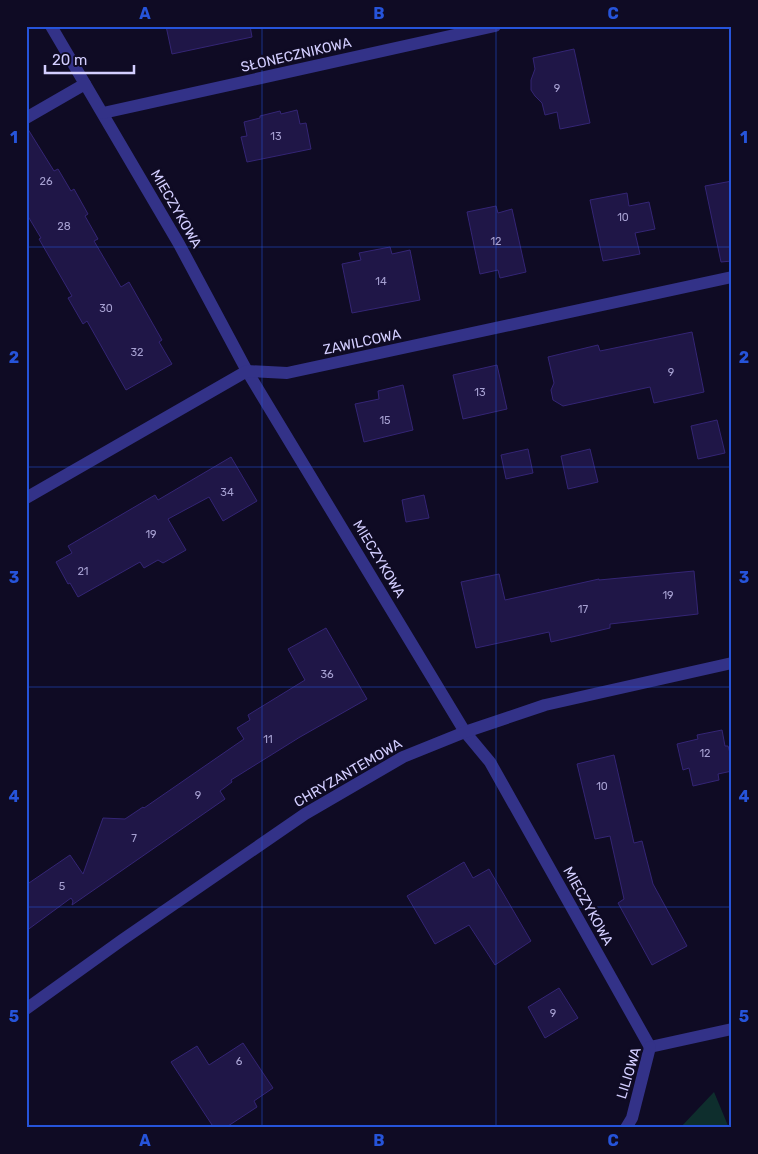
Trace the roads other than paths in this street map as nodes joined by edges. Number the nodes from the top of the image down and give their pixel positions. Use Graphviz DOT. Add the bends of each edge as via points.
graph roads {
  1 [pos="51,26"];
  2 [pos="495,26"];
  3 [pos="85,84"];
  4 [pos="103,113"];
  5 [pos="26,118"];
  6 [pos="732,277"];
  7 [pos="247,371"];
  8 [pos="26,498"];
  9 [pos="732,664"];
  10 [pos="465,732"];
  11 [pos="26,1009"];
  12 [pos="732,1029"];
  13 [pos="650,1047"];
  14 [pos="626,1128"];
  1 -- 3 [label="street, MIECZYKOWA"];
  2 -- 4 [label="street, SŁONECZNIKOWA"];
  3 -- 4 [label="street, MIECZYKOWA"];
  3 -- 5 [label="street"];
  4 -- 7 [label="street, MIECZYKOWA" via="179,244"];
  6 -- 7 [label="street, ZAWILCOWA" via="287,373"];
  7 -- 8 [label="street"];
  7 -- 10 [label="street, MIECZYKOWA"];
  9 -- 10 [label="street, CHRYZANTEMOWA" via="545,705"];
  10 -- 11 [label="street, CHRYZANTEMOWA" via="403,757 305,814"];
  10 -- 13 [label="street, MIECZYKOWA" via="490,762"];
  12 -- 13 [label="street, LILIOWA"];
  13 -- 14 [label="street, LILIOWA" via="632,1118"];
}
